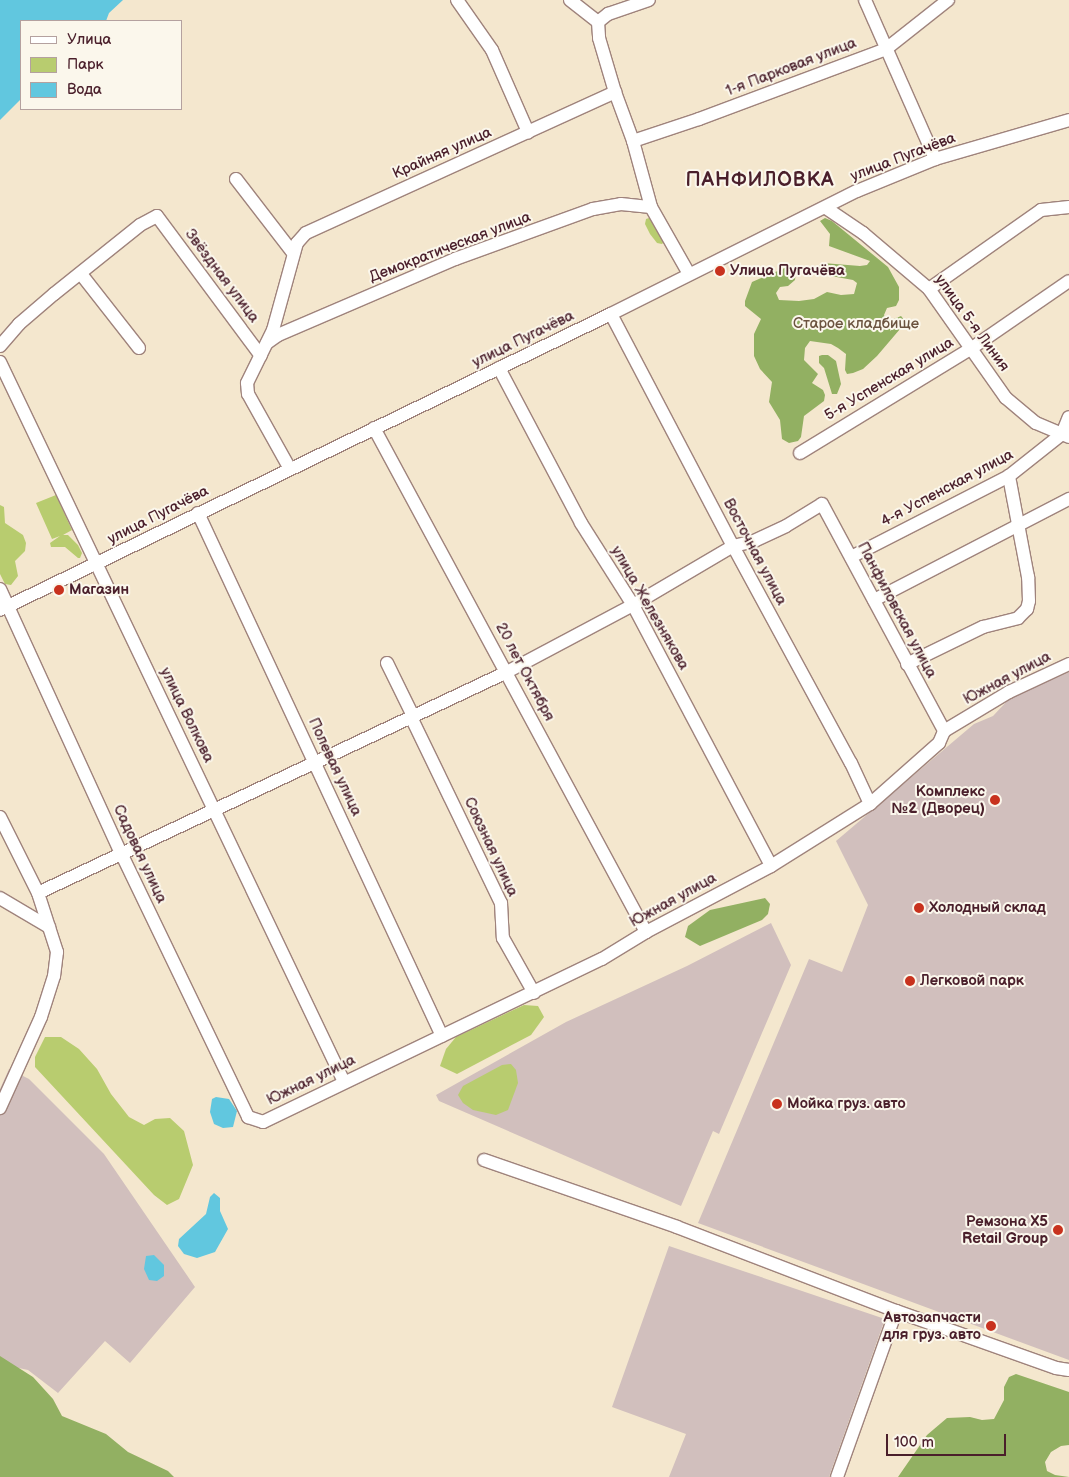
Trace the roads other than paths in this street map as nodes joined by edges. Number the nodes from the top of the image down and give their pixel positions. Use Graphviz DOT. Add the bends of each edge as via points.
graph roads {
  1 [pos="457,0"];
  2 [pos="570,0"];
  3 [pos="649,0"];
  4 [pos="865,0"];
  5 [pos="948,0"];
  6 [pos="598,22"];
  7 [pos="886,49"];
  8 [pos="614,92"];
  9 [pos="1069,120"];
  10 [pos="528,132"];
  11 [pos="633,140"];
  12 [pos="935,159"];
  13 [pos="236,179"];
  14 [pos="651,207"];
  15 [pos="1069,207"];
  16 [pos="826,208"];
  17 [pos="293,253"];
  18 [pos="81,274"];
  19 [pos="689,274"];
  20 [pos="1069,281"];
  21 [pos="929,289"];
  22 [pos="611,314"];
  23 [pos="267,343"];
  24 [pos="0,346"];
  25 [pos="139,348"];
  26 [pos="971,349"];
  27 [pos="261,356"];
  28 [pos="0,362"];
  29 [pos="499,368"];
  30 [pos="1069,417"];
  31 [pos="374,428"];
  32 [pos="1066,435"];
  33 [pos="800,453"];
  34 [pos="290,470"];
  35 [pos="1009,476"];
  36 [pos="1069,500"];
  37 [pos="198,513"];
  38 [pos="1019,525"];
  39 [pos="733,546"];
  40 [pos="851,557"];
  41 [pos="96,565"];
  42 [pos="0,589"];
  43 [pos="874,600"];
  44 [pos="632,605"];
  45 [pos="4,608"];
  46 [pos="387,663"];
  47 [pos="907,664"];
  48 [pos="1069,664"];
  49 [pos="507,672"];
  50 [pos="412,716"];
  51 [pos="944,731"];
  52 [pos="315,762"];
  53 [pos="870,804"];
  54 [pos="214,808"];
  55 [pos="0,817"];
  56 [pos="122,855"];
  57 [pos="770,866"];
  58 [pos="38,893"];
  59 [pos="0,898"];
  60 [pos="49,927"];
  61 [pos="646,932"];
  62 [pos="534,992"];
  63 [pos="442,1036"];
  64 [pos="344,1082"];
  65 [pos="0,1108"];
  66 [pos="263,1122"];
  67 [pos="484,1160"];
  68 [pos="896,1311"];
  69 [pos="1069,1370"];
  70 [pos="836,1477"];
  1 -- 10 [label="street" via="492,50"];
  2 -- 6 [label="street"];
  3 -- 6 [label="street" via="608,14"];
  4 -- 7 [label="street"];
  5 -- 7 [label="street, 1-я Парковая улица"];
  6 -- 8 [label="street" via="597,30"];
  7 -- 11 [label="street, 1-я Парковая улица" via="699,119"];
  7 -- 12 [label="street"];
  8 -- 10 [label="street, Крайняя улица"];
  8 -- 11 [label="street"];
  9 -- 12 [label="street, улица Пугачёва"];
  10 -- 17 [label="street, Крайняя улица" via="306,233"];
  11 -- 14 [label="street"];
  12 -- 16 [label="street, улица Пугачёва" via="864,188"];
  13 -- 17 [label="street"];
  14 -- 19 [label="street"];
  14 -- 23 [label="street, Демократическая улица" via="621,204 592,209 455,259 278,334"];
  15 -- 21 [label="street" via="1042,210"];
  16 -- 19 [label="street, улица Пугачёва"];
  16 -- 21 [label="street, улица 5-я Линия" via="863,233"];
  17 -- 23 [label="street" via="286,288"];
  18 -- 24 [label="street" via="19,324"];
  18 -- 25 [label="street"];
  18 -- 27 [label="street, Звёздная улица" via="140,225 157,216"];
  19 -- 22 [label="street, улица Пугачёва"];
  20 -- 26 [label="street, 5-я Успенская улица"];
  21 -- 26 [label="street, улица 5-я Линия"];
  22 -- 29 [label="street, улица Пугачёва"];
  22 -- 39 [label="street, Восточная улица"];
  23 -- 27 [label="street"];
  26 -- 32 [label="street, улица 5-я Линия" via="1006,398 1036,423"];
  26 -- 33 [label="street, 5-я Успенская улица"];
  27 -- 34 [label="street" via="247,383 248,394"];
  28 -- 41 [label="street, улица Волкова"];
  29 -- 31 [label="street, улица Пугачёва"];
  29 -- 44 [label="street, улица Железнякова" via="581,523"];
  30 -- 32 [label="street, 4-я Успенская улица"];
  31 -- 34 [label="street, улица Пугачёва"];
  31 -- 49 [label="street, 20 лет Октября"];
  32 -- 35 [label="street, 4-я Успенская улица"];
  34 -- 37 [label="street, улица Пугачёва"];
  35 -- 38 [label="street"];
  35 -- 40 [label="street, 4-я Успенская улица"];
  36 -- 38 [label="street"];
  37 -- 41 [label="street, улица Пугачёва"];
  37 -- 52 [label="street, Полевая улица"];
  38 -- 43 [label="street"];
  38 -- 47 [label="street" via="1028,577 1026,609 1018,618 983,627"];
  39 -- 40 [label="street, Панфиловская улица" via="786,526 822,504"];
  39 -- 44 [label="street"];
  39 -- 53 [label="street, Восточная улица" via="851,762"];
  40 -- 43 [label="street, Панфиловская улица"];
  41 -- 45 [label="street, улица Пугачёва"];
  41 -- 54 [label="street, улица Волкова"];
  42 -- 45 [label="street, Садовая улица"];
  43 -- 47 [label="street, Панфиловская улица"];
  44 -- 49 [label="street"];
  44 -- 57 [label="street, улица Железнякова"];
  45 -- 56 [label="street, Садовая улица"];
  46 -- 50 [label="street, Союзная улица"];
  47 -- 51 [label="street, Панфиловская улица"];
  48 -- 51 [label="street, Южная улица" via="1009,692"];
  49 -- 50 [label="street"];
  49 -- 61 [label="street, 20 лет Октября"];
  50 -- 52 [label="street"];
  50 -- 62 [label="street, Союзная улица" via="501,903 503,938"];
  51 -- 53 [label="street, Южная улица" via="939,743"];
  52 -- 54 [label="street"];
  52 -- 63 [label="street, Полевая улица"];
  53 -- 57 [label="street, Южная улица"];
  54 -- 56 [label="street"];
  54 -- 64 [label="street, улица Волкова"];
  55 -- 58 [label="street"];
  56 -- 58 [label="street"];
  56 -- 66 [label="street, Садовая улица" via="248,1117"];
  57 -- 61 [label="street, Южная улица"];
  58 -- 60 [label="street"];
  59 -- 60 [label="street"];
  60 -- 65 [label="street" via="57,952 54,976 40,1017"];
  61 -- 62 [label="street, Южная улица" via="602,959"];
  62 -- 63 [label="street, Южная улица"];
  63 -- 64 [label="street, Южная улица"];
  64 -- 66 [label="street, Южная улица"];
  67 -- 68 [label="street" via="677,1227"];
  68 -- 69 [label="street"];
  68 -- 70 [label="street"];
}
